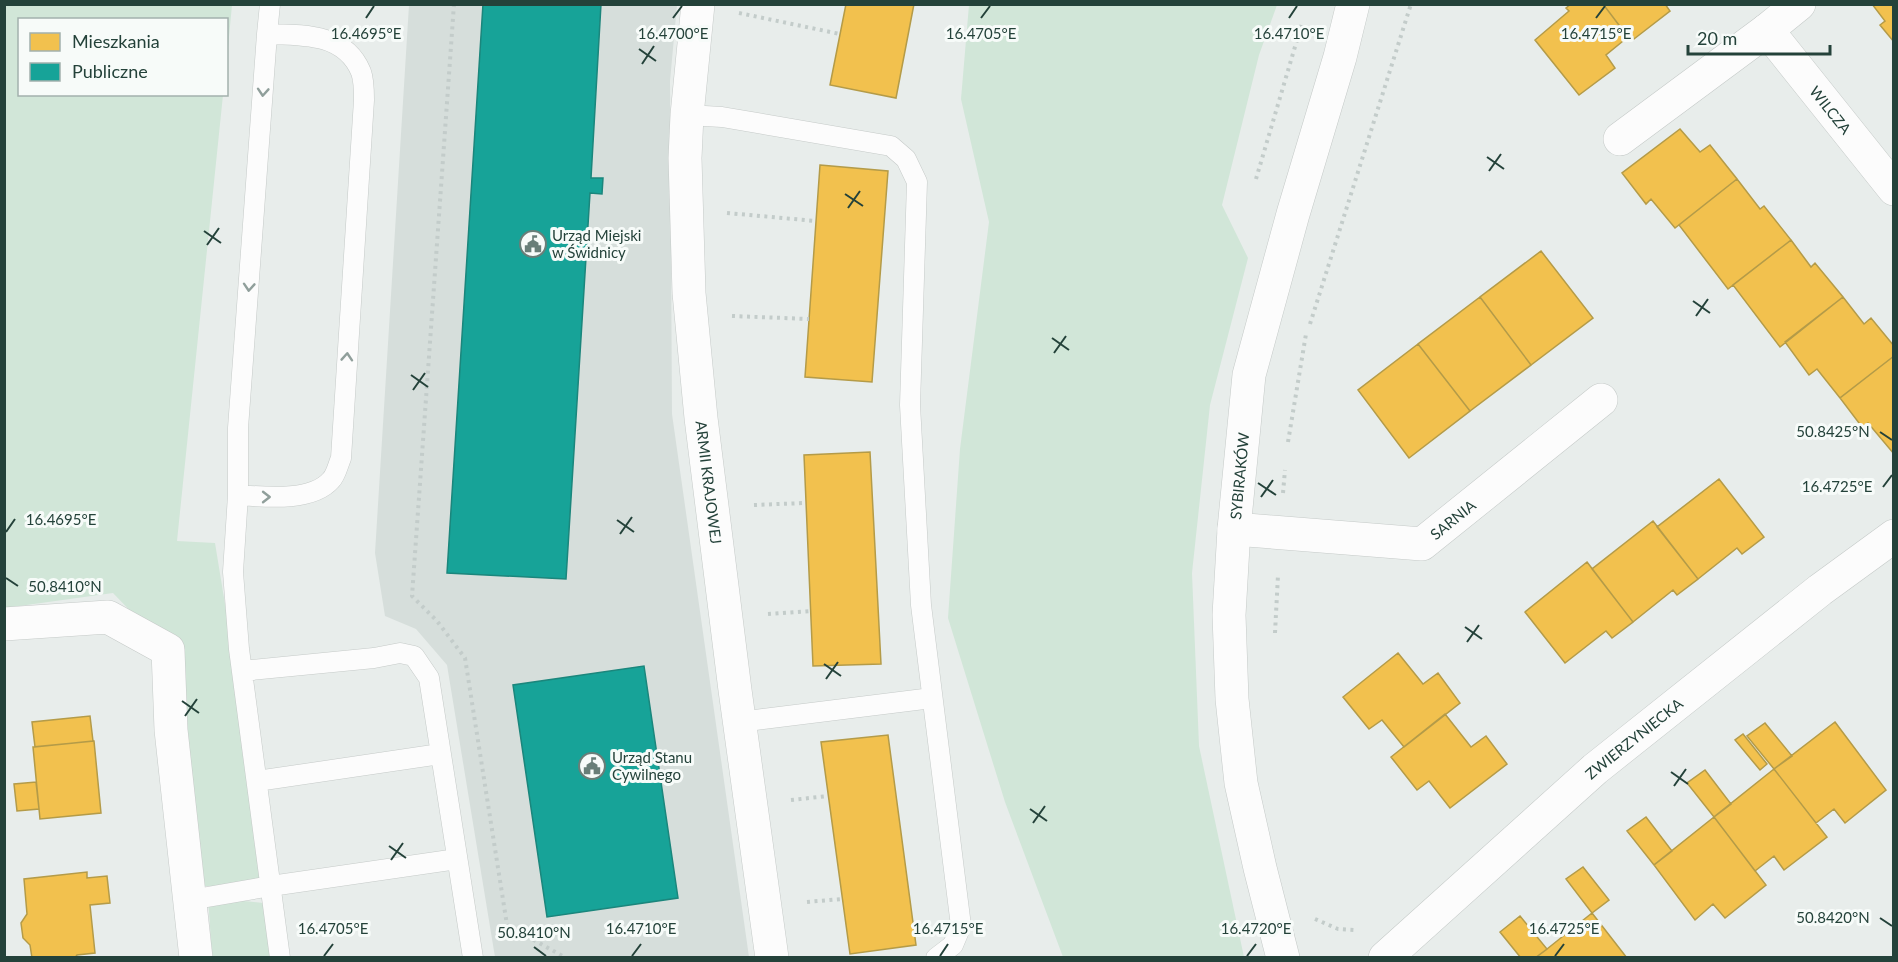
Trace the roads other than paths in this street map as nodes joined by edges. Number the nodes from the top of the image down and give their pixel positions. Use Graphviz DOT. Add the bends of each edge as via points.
graph roads {
  1 [pos="270,4"];
  2 [pos="698,4"];
  3 [pos="1353,4"];
  4 [pos="1799,4"];
  5 [pos="1767,30"];
  6 [pos="267,34"];
  7 [pos="687,115"];
  8 [pos="1620,140"];
  9 [pos="1893,189"];
  10 [pos="1601,400"];
  11 [pos="238,495"];
  12 [pos="1234,529"];
  13 [pos="1893,536"];
  14 [pos="4,624"];
  15 [pos="242,671"];
  16 [pos="932,698"];
  17 [pos="739,722"];
  18 [pos="440,754"];
  19 [pos="257,781"];
  20 [pos="457,859"];
  21 [pos="271,886"];
  22 [pos="190,900"];
  23 [pos="196,957"];
  24 [pos="280,957"];
  25 [pos="473,957"];
  26 [pos="772,957"];
  27 [pos="936,957"];
  28 [pos="1283,957"];
  29 [pos="1385,957"];
  1 -- 6 [label="lane"];
  2 -- 7 [label="street, ARMII KRAJOWEJ"];
  3 -- 12 [label="street, SYBIRAKÓW" via="1249,375"];
  4 -- 5 [label="street"];
  5 -- 8 [label="street"];
  5 -- 9 [label="street, WILCZA"];
  6 -- 11 [label="lane, one-way" via="238,428"];
  11 -- 6 [label="lane, one-way" via="268,498 312,494 332,480 340,458 364,100 362,72 344,46 308,35"];
  7 -- 16 [label="lane" via="722,117 891,146 906,159 917,182 910,405 921,605"];
  7 -- 17 [label="street, ARMII KRAJOWEJ" via="688,293"];
  10 -- 12 [label="street, SARNIA" via="1422,544"];
  11 -- 15 [label="lane" via="232,572"];
  12 -- 28 [label="street, SYBIRAKÓW" via="1229,615 1241,783"];
  13 -- 29 [label="street, ZWIERZYNIECKA" via="1595,769"];
  14 -- 22 [label="street" via="108,617 168,650 171,730"];
  15 -- 18 [label="lane" via="400,653 414,656 429,678"];
  15 -- 19 [label="lane"];
  16 -- 17 [label="lane"];
  16 -- 27 [label="lane" via="961,926 953,945"];
  17 -- 26 [label="street, ARMII KRAJOWEJ"];
  18 -- 19 [label="lane"];
  18 -- 20 [label="lane"];
  19 -- 21 [label="lane"];
  20 -- 21 [label="lane"];
  20 -- 25 [label="lane"];
  21 -- 22 [label="lane"];
  21 -- 24 [label="lane"];
  22 -- 23 [label="street"];
}
